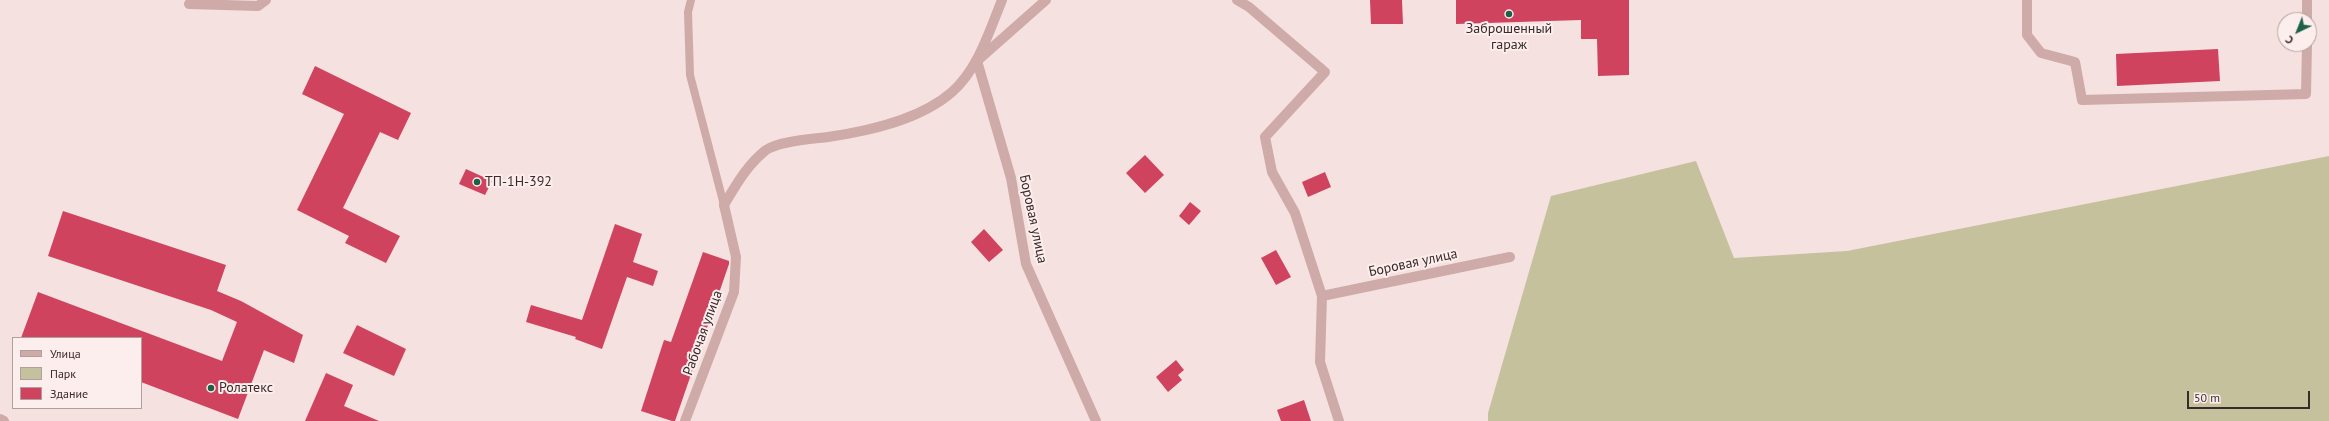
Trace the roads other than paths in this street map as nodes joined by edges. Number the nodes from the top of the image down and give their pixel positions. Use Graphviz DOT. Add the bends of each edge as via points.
graph roads {
  1 [pos="192,0"];
  2 [pos="266,0"];
  3 [pos="691,0"];
  4 [pos="1002,0"];
  5 [pos="1046,0"];
  6 [pos="1237,0"];
  7 [pos="2027,0"];
  8 [pos="2307,0"];
  9 [pos="2307,12"];
  10 [pos="2307,52"];
  11 [pos="977,61"];
  12 [pos="724,205"];
  13 [pos="1510,257"];
  14 [pos="1322,296"];
  15 [pos="0,419"];
  16 [pos="4,421"];
  17 [pos="685,421"];
  18 [pos="1096,421"];
  19 [pos="1339,421"];
  1 -- 2 [label="street" via="189,4 258,6"];
  3 -- 12 [label="lane" via="688,12 690,75"];
  4 -- 11 [label="street"];
  5 -- 11 [label="street"];
  6 -- 14 [label="street" via="1249,7 1325,72 1265,138 1272,172 1295,213"];
  7 -- 10 [label="street" via="2027,35 2041,52 2074,62 2082,100 2306,94"];
  8 -- 9 [label="street"];
  11 -- 12 [label="street" via="953,91 931,108 853,134 795,142 768,149 744,172"];
  11 -- 18 [label="street, Боровая улица" via="1011,178 1026,264"];
  12 -- 17 [label="street, Рабочая улица" via="736,257 734,292"];
  13 -- 14 [label="street, Боровая улица"];
  14 -- 19 [label="street" via="1320,362"];
  15 -- 16 [label="street"];
}
